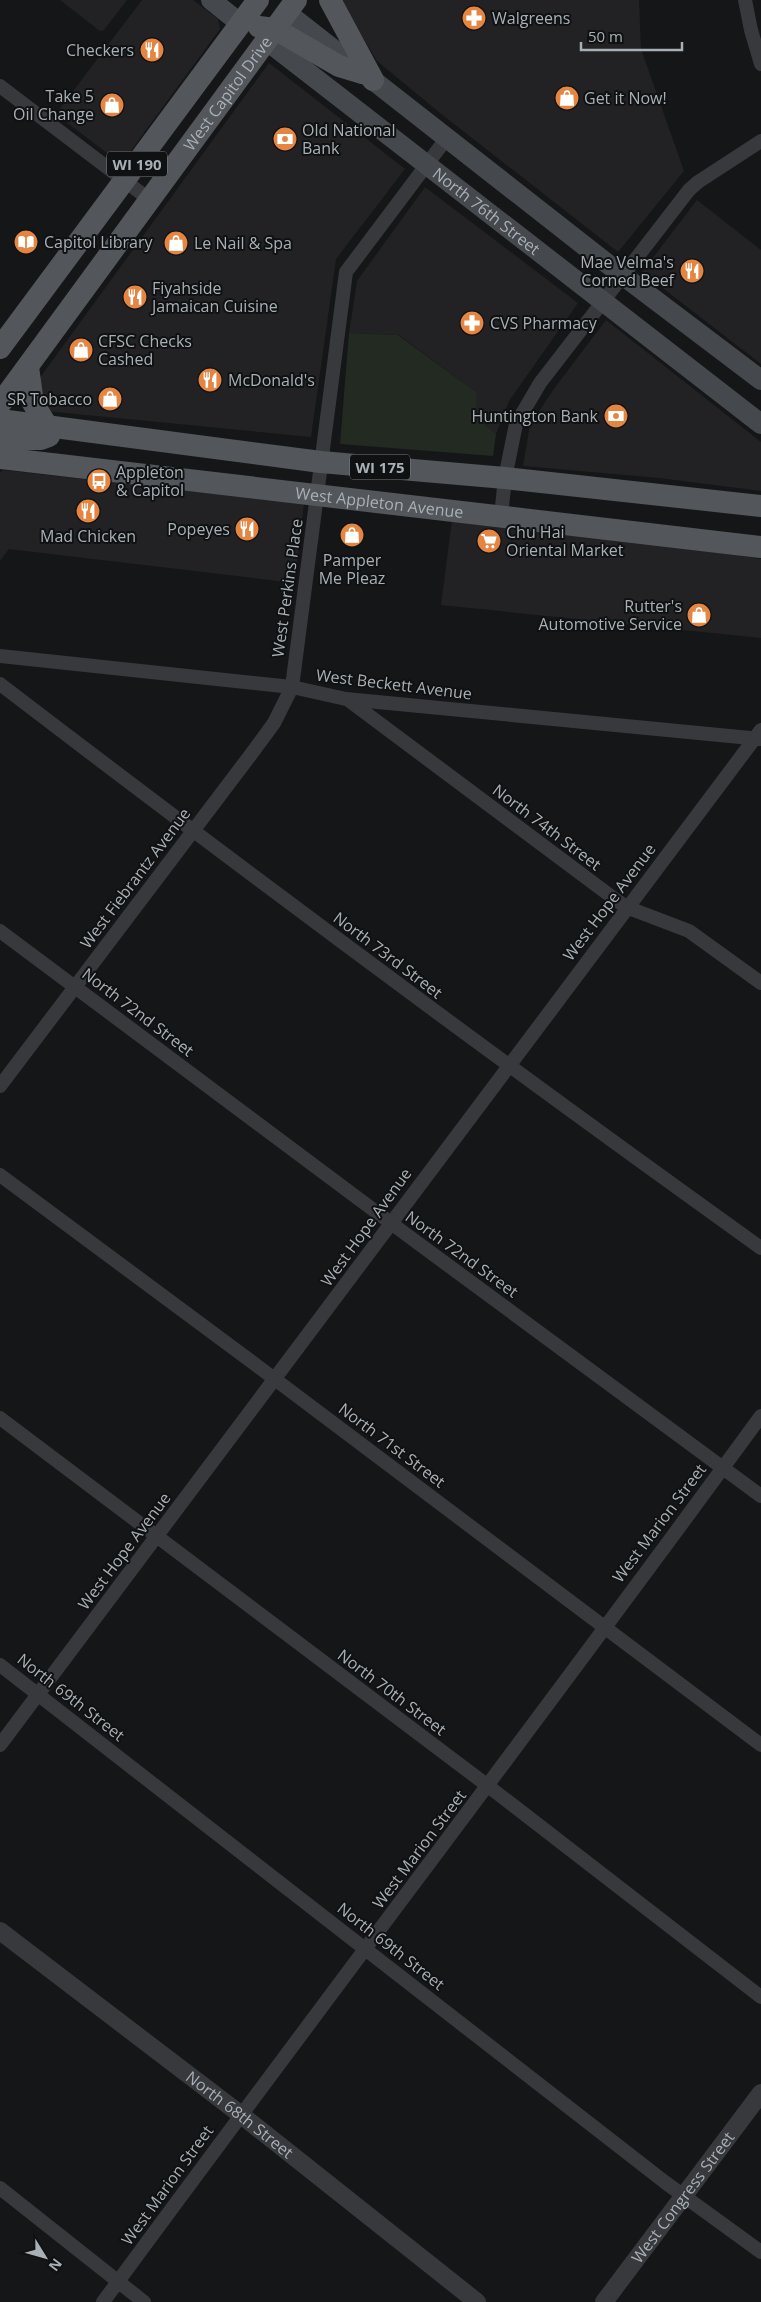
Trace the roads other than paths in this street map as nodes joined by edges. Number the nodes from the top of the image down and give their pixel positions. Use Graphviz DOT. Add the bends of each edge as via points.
graph roads {
  1 [pos="211,0"];
  2 [pos="330,0"];
  3 [pos="745,0"];
  4 [pos="265,13"];
  5 [pos="761,64"];
  6 [pos="368,77"];
  7 [pos="0,86"];
  8 [pos="446,138"];
  9 [pos="761,141"];
  10 [pos="426,164"];
  11 [pos="125,180"];
  12 [pos="150,200"];
  13 [pos="74,247"];
  14 [pos="624,276"];
  15 [pos="80,294"];
  16 [pos="603,302"];
  17 [pos="3,339"];
  18 [pos="28,367"];
  19 [pos="761,380"];
  20 [pos="0,404"];
  21 [pos="0,420"];
  22 [pos="761,424"];
  23 [pos="47,426"];
  24 [pos="69,429"];
  25 [pos="0,439"];
  26 [pos="4,461"];
  27 [pos="321,462"];
  28 [pos="504,478"];
  29 [pos="318,494"];
  30 [pos="761,506"];
  31 [pos="501,516"];
  32 [pos="761,547"];
  33 [pos="0,656"];
  34 [pos="0,684"];
  35 [pos="292,687"];
  36 [pos="346,699"];
  37 [pos="759,736"];
  38 [pos="193,832"];
  39 [pos="626,907"];
  40 [pos="0,931"];
  41 [pos="761,983"];
  42 [pos="75,986"];
  43 [pos="508,1066"];
  44 [pos="0,1086"];
  45 [pos="0,1175"];
  46 [pos="391,1223"];
  47 [pos="761,1248"];
  48 [pos="275,1379"];
  49 [pos="761,1416"];
  50 [pos="0,1418"];
  51 [pos="723,1468"];
  52 [pos="761,1496"];
  53 [pos="157,1536"];
  54 [pos="604,1626"];
  55 [pos="0,1665"];
  56 [pos="39,1694"];
  57 [pos="0,1745"];
  58 [pos="761,1746"];
  59 [pos="488,1786"];
  60 [pos="0,1931"];
  61 [pos="366,1948"];
  62 [pos="761,1997"];
  63 [pos="761,2093"];
  64 [pos="240,2114"];
  65 [pos="0,2188"];
  66 [pos="685,2195"];
  67 [pos="761,2252"];
  68 [pos="118,2282"];
  69 [pos="104,2302"];
  70 [pos="144,2302"];
  71 [pos="477,2302"];
  72 [pos="604,2302"];
  1 -- 4 [label="main road, North 76th Street"];
  2 -- 6 [label="main road"];
  3 -- 5 [label="street"];
  4 -- 6 [label="main road" via="339,66"];
  4 -- 10 [label="main road, North 76th Street"];
  4 -- 11 [label="main road, West Capitol Drive / WI 190"];
  4 -- 12 [label="main road, West Capitol Drive / WI 190"];
  6 -- 8 [label="main road, North 76th Street"];
  7 -- 11 [label="street"];
  8 -- 10 [label="street, West Perkins Place"];
  8 -- 14 [label="main road, North 76th Street"];
  9 -- 14 [label="street" via="694,185"];
  10 -- 16 [label="main road, North 76th Street"];
  10 -- 27 [label="street, West Perkins Place" via="346,272"];
  11 -- 12 [label="street"];
  11 -- 13 [label="main road, West Capitol Drive / WI 190"];
  12 -- 15 [label="main road, West Capitol Drive / WI 190"];
  13 -- 15 [label="main road" via="73,281"];
  13 -- 17 [label="main road, West Capitol Drive / WI 190"];
  14 -- 16 [label="street"];
  14 -- 19 [label="main road, North 76th Street"];
  15 -- 18 [label="main road, West Capitol Drive / WI 190"];
  16 -- 22 [label="main road, North 76th Street"];
  16 -- 28 [label="street" via="540,383 516,424"];
  18 -- 20 [label="main road, West Capitol Drive / WI 190"];
  18 -- 23 [label="main road" via="33,403"];
  21 -- 23 [label="main road, West Appleton Avenue / WI 175"];
  23 -- 24 [label="main road, West Appleton Avenue / WI 175"];
  24 -- 25 [label="main road" via="41,439"];
  24 -- 27 [label="main road, West Appleton Avenue / WI 175"];
  26 -- 29 [label="main road, West Appleton Avenue / WI 175"];
  27 -- 28 [label="main road, West Appleton Avenue / WI 175"];
  27 -- 29 [label="street, West Perkins Place"];
  28 -- 30 [label="main road, West Appleton Avenue / WI 175"];
  28 -- 31 [label="street"];
  29 -- 31 [label="main road, West Appleton Avenue / WI 175"];
  29 -- 35 [label="street, West Perkins Place"];
  31 -- 32 [label="main road, West Appleton Avenue / WI 175"];
  33 -- 35 [label="street, West Beckett Avenue"];
  34 -- 38 [label="street, North 73rd Street"];
  35 -- 36 [label="street, West Beckett Avenue"];
  35 -- 38 [label="street, West Fiebrantz Avenue" via="274,723"];
  36 -- 37 [label="street, West Beckett Avenue"];
  36 -- 39 [label="street, North 74th Street"];
  37 -- 39 [label="street, West Hope Avenue"];
  38 -- 42 [label="street, West Fiebrantz Avenue"];
  38 -- 43 [label="street, North 73rd Street"];
  39 -- 41 [label="street, North 74th Street" via="689,931"];
  39 -- 43 [label="street, West Hope Avenue"];
  40 -- 42 [label="street, North 72nd Street"];
  42 -- 44 [label="street, West Fiebrantz Avenue"];
  42 -- 46 [label="street, North 72nd Street"];
  43 -- 46 [label="street, West Hope Avenue"];
  43 -- 47 [label="street, North 73rd Street"];
  45 -- 48 [label="street, North 71st Street"];
  46 -- 48 [label="street, West Hope Avenue"];
  46 -- 51 [label="street, North 72nd Street"];
  48 -- 53 [label="street, West Hope Avenue"];
  48 -- 54 [label="street, North 71st Street"];
  49 -- 51 [label="street, West Marion Street"];
  50 -- 53 [label="street, North 70th Street"];
  51 -- 52 [label="street, North 72nd Street"];
  51 -- 54 [label="street, West Marion Street"];
  53 -- 56 [label="street, West Hope Avenue"];
  53 -- 59 [label="street, North 70th Street"];
  54 -- 58 [label="street, North 71st Street"];
  54 -- 59 [label="street, West Marion Street"];
  55 -- 56 [label="street, North 69th Street"];
  56 -- 57 [label="street, West Hope Avenue"];
  56 -- 61 [label="street, North 69th Street"];
  59 -- 61 [label="street, West Marion Street"];
  59 -- 62 [label="street, North 70th Street"];
  60 -- 64 [label="street, North 68th Street"];
  61 -- 64 [label="street, West Marion Street"];
  61 -- 66 [label="street, North 69th Street"];
  63 -- 66 [label="street, West Congress Street"];
  64 -- 68 [label="street, West Marion Street"];
  64 -- 71 [label="street, North 68th Street"];
  65 -- 68 [label="street"];
  66 -- 67 [label="street, North 69th Street"];
  66 -- 72 [label="street, West Congress Street"];
  68 -- 69 [label="street, West Marion Street"];
  68 -- 70 [label="street"];
}
